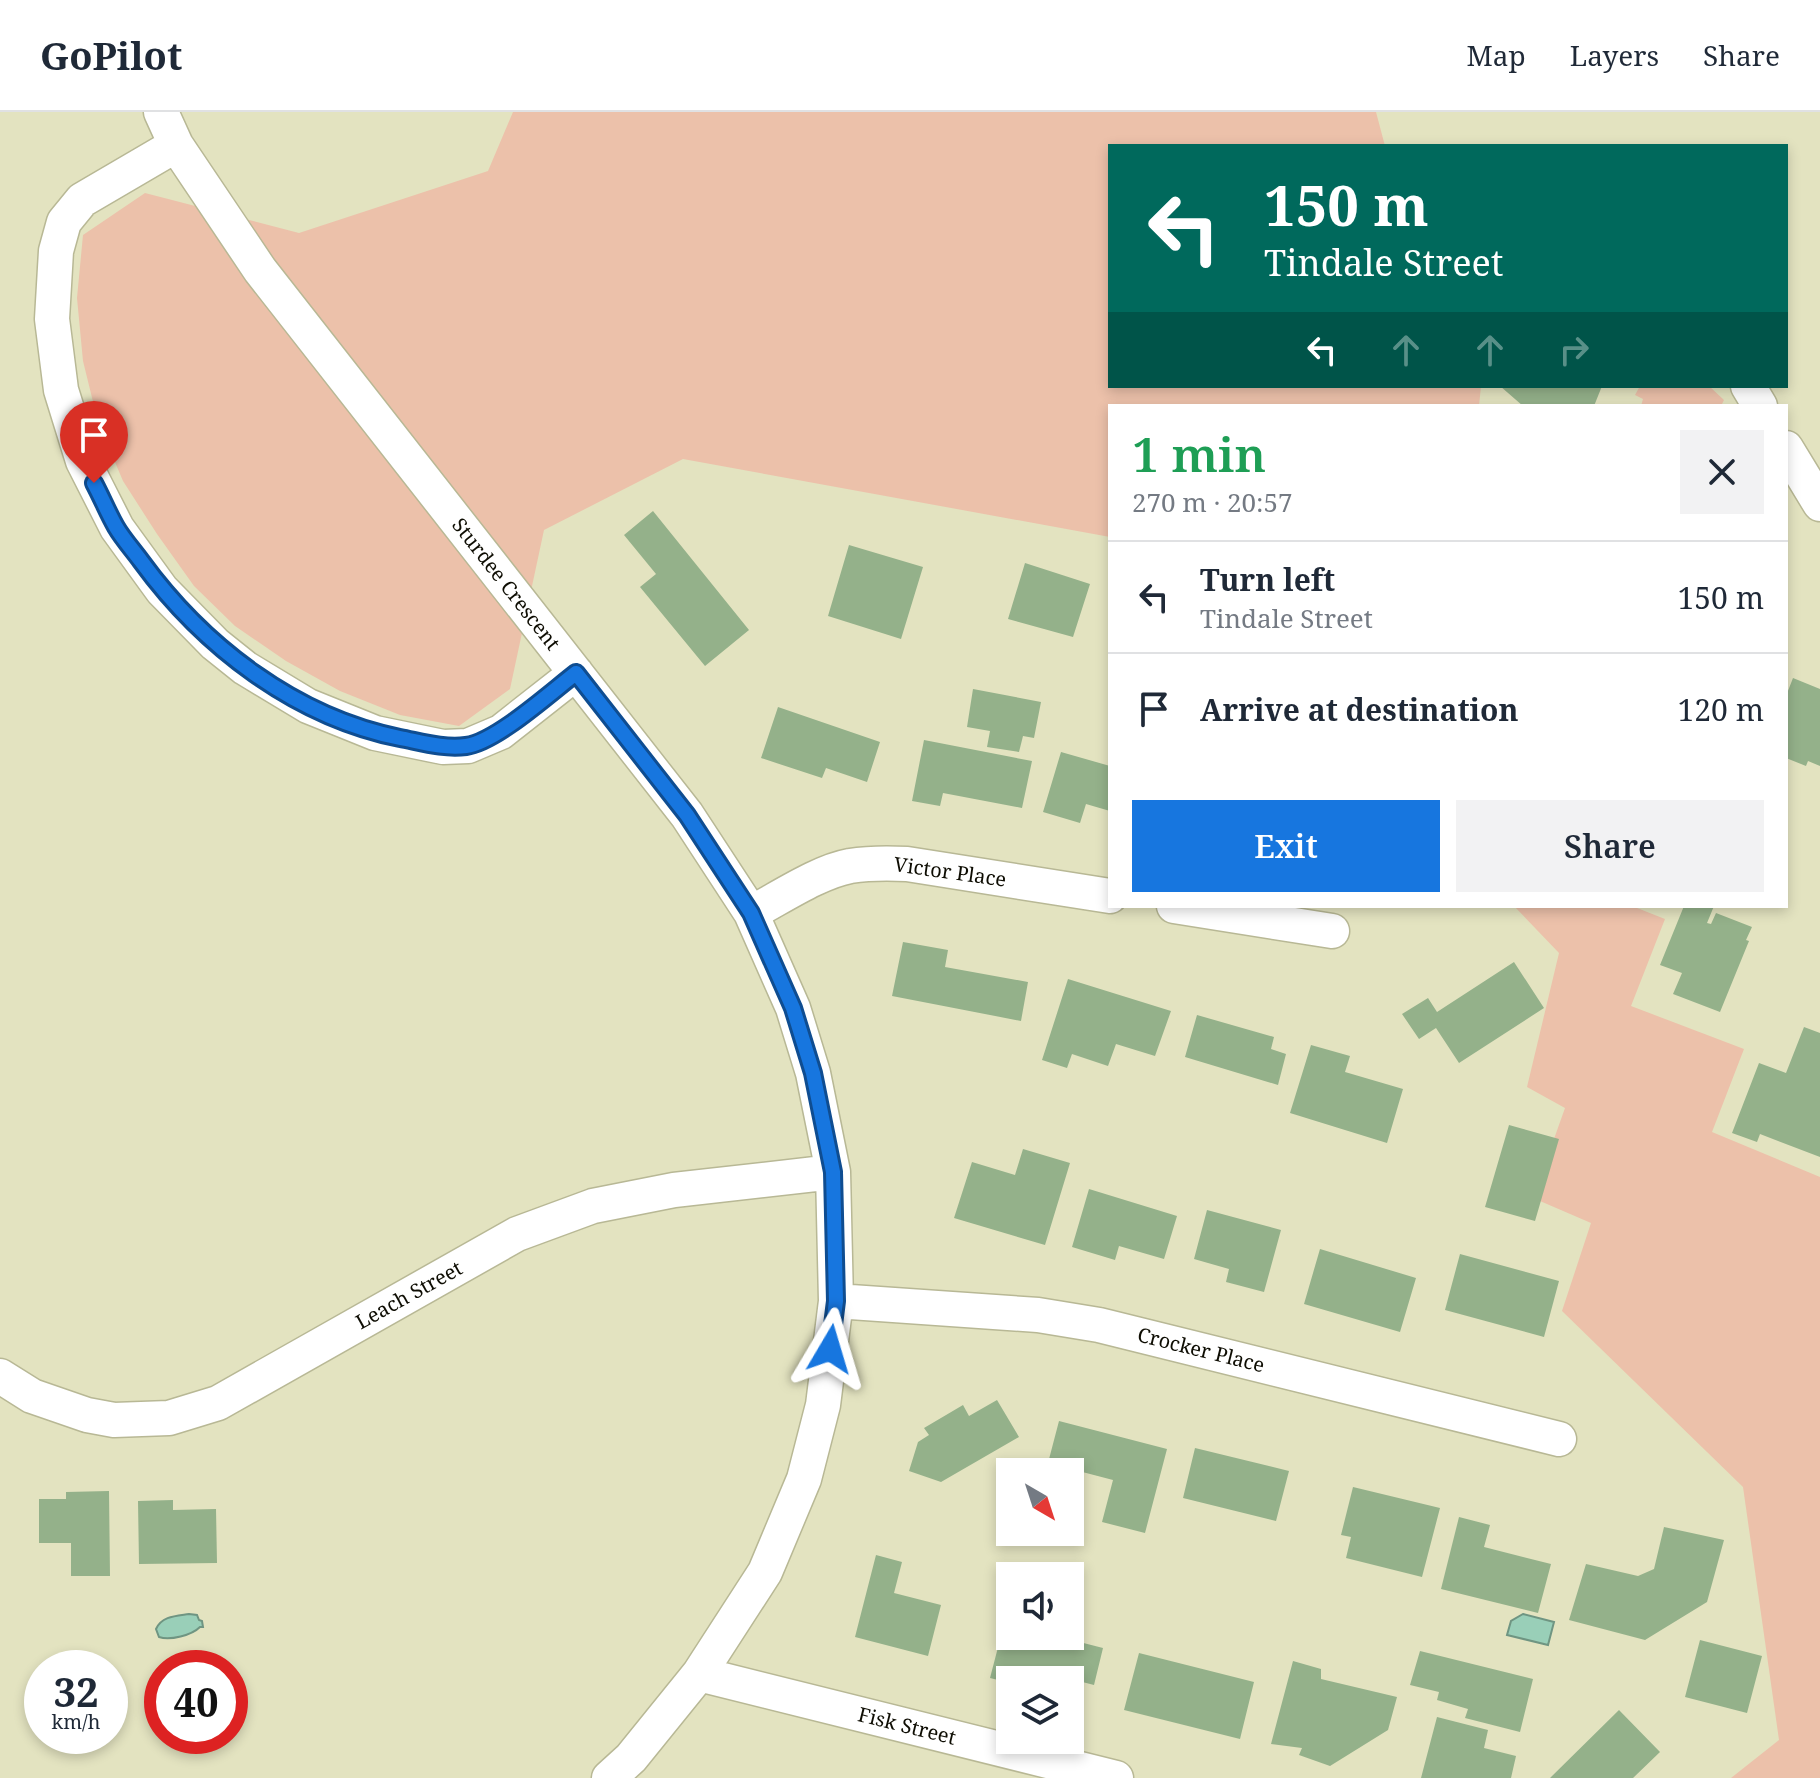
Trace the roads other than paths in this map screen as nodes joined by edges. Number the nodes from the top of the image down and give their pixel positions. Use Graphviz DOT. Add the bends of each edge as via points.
graph roads {
  1 [pos="161,112"];
  2 [pos="176,145"];
  3 [pos="1788,451"];
  4 [pos="1820,504"];
  5 [pos="576,673"];
  6 [pos="1108,896"];
  7 [pos="1187,908"];
  8 [pos="751,913"];
  9 [pos="1332,931"];
  10 [pos="833,1172"];
  11 [pos="836,1301"];
  12 [pos="0,1376"];
  13 [pos="1559,1439"];
  14 [pos="699,1674"];
  15 [pos="609,1778"];
  16 [pos="1116,1778"];
  1 -- 2 [label="street, Sturdee Crescent"];
  2 -- 5 [label="street, Sturdee Crescent" via="260,270"];
  2 -- 5 [label="street" via="82,200 64,222 56,251 52,319 61,390 83,461 117,528 162,590 245,668 308,706 375,733 443,747 468,746 501,732"];
  3 -- 4 [label="street"];
  5 -- 8 [label="street, Sturdee Crescent" via="687,815"];
  6 -- 8 [label="street, Victor Place" via="886,863 847,867"];
  7 -- 9 [label="street"];
  8 -- 10 [label="street, Sturdee Crescent" via="793,1008 813,1073"];
  10 -- 11 [label="street, Sturdee Crescent"];
  10 -- 12 [label="street, Leach Street" via="674,1190 593,1206 517,1234 218,1403 169,1418 114,1420 87,1415 32,1396"];
  11 -- 13 [label="street, Crocker Place" via="1038,1315 1099,1325"];
  11 -- 14 [label="street, Sturdee Crescent" via="823,1405 804,1479 765,1572"];
  14 -- 15 [label="street, Sturdee Crescent"];
  14 -- 16 [label="street, Fisk Street"];
}
